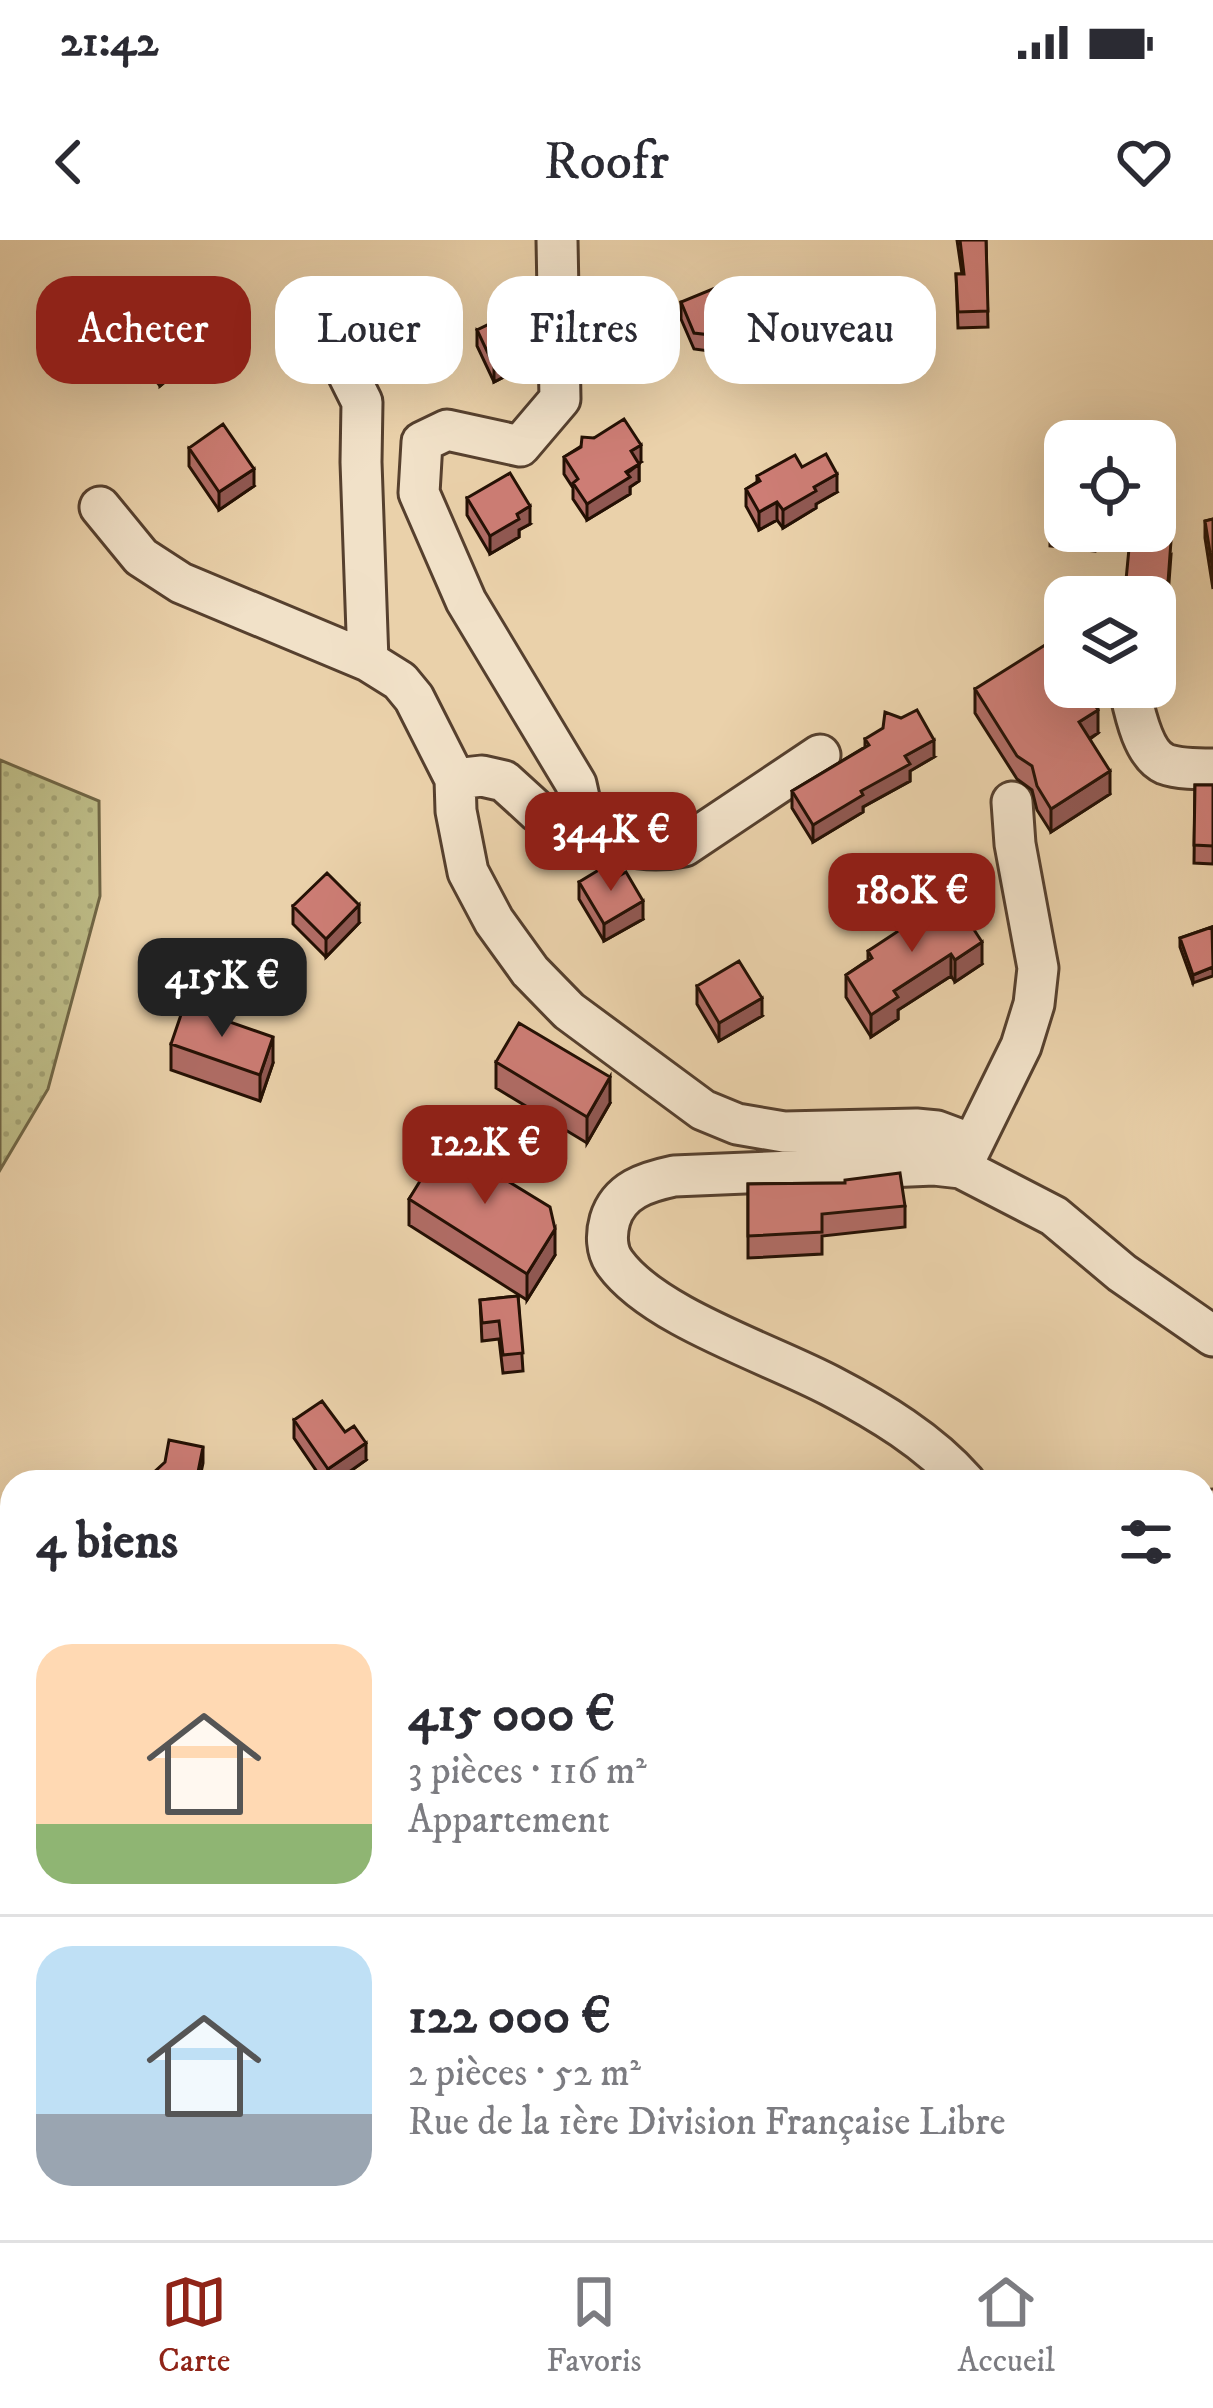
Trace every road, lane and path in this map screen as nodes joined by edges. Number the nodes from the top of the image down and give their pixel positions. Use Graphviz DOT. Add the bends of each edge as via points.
graph roads {
  1 [pos="557,240"];
  2 [pos="353,384"];
  3 [pos="100,507"];
  4 [pos="368,661"];
  5 [pos="1133,708"];
  6 [pos="820,755"];
  7 [pos="1213,769"];
  8 [pos="455,779"];
  9 [pos="1012,802"];
  10 [pos="566,820"];
  11 [pos="966,1156"];
  12 [pos="1213,1336"];
  13 [pos="955,1470"];
  1 -- 10 [label="street" via="560,399 520,446 447,430 422,442 419,494 466,601 576,784 582,811"];
  2 -- 4 [label="street" via="362,402"];
  3 -- 4 [label="street" via="141,557 181,583"];
  4 -- 8 [label="street" via="414,698"];
  5 -- 7 [label="street" via="1164,764"];
  6 -- 10 [label="street" via="684,846 630,848"];
  8 -- 10 [label="street" via="504,781 538,812"];
  8 -- 11 [label="street" via="468,872 530,971 569,1011 689,1101 737,1124 784,1132 937,1131"];
  9 -- 11 [label="street" via="1038,968 1034,1004"];
  11 -- 12 [label="street"];
  11 -- 13 [label="street" via="934,1165 674,1175 626,1194 606,1233 612,1259 639,1289 892,1420"];
}
